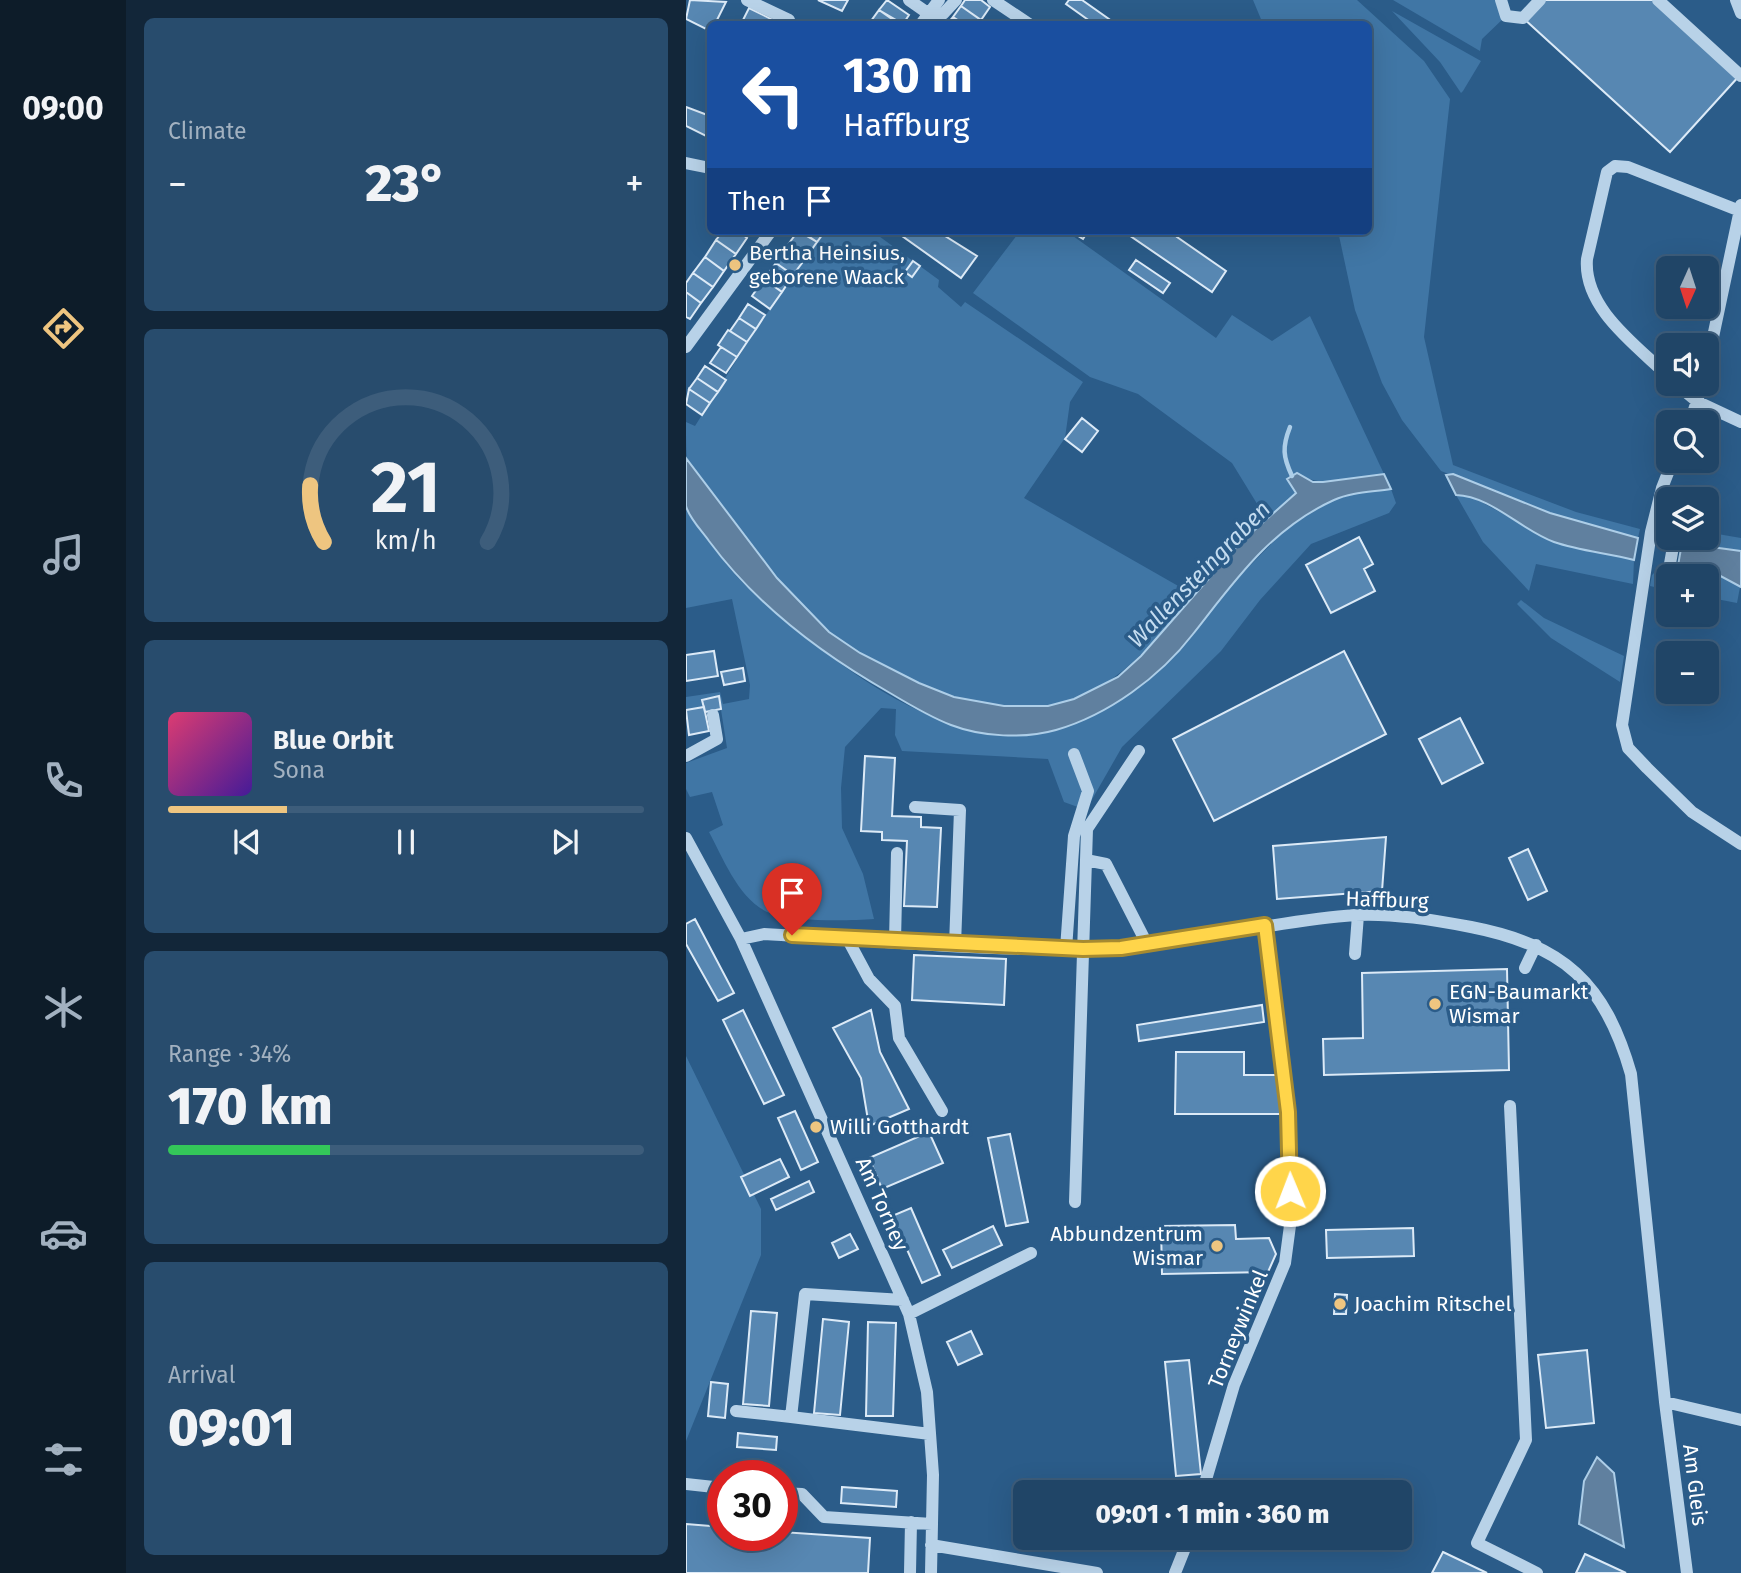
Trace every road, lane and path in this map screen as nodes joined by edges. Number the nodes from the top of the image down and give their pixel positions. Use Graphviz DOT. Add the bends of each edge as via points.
graph roads {
  1 [pos="747,0"];
  2 [pos="909,0"];
  3 [pos="939,0"];
  4 [pos="956,0"];
  5 [pos="993,0"];
  6 [pos="1500,0"];
  7 [pos="1540,0"];
  8 [pos="1658,0"];
  9 [pos="1736,0"];
  10 [pos="1741,13"];
  11 [pos="925,19"];
  12 [pos="789,20"];
  13 [pos="1025,21"];
  14 [pos="1741,76"];
  15 [pos="686,163"];
  16 [pos="707,167"];
  17 [pos="1740,208"];
  18 [pos="768,235"];
  19 [pos="1738,238"];
  20 [pos="1715,333"];
  21 [pos="686,347"];
  22 [pos="1656,364"];
  23 [pos="1691,396"];
  24 [pos="1700,396"];
  25 [pos="1698,402"];
  26 [pos="1694,410"];
  27 [pos="1740,420"];
  28 [pos="1668,473"];
  29 [pos="713,715"];
  30 [pos="1139,751"];
  31 [pos="1074,754"];
  32 [pos="686,756"];
  33 [pos="915,807"];
  34 [pos="686,838"];
  35 [pos="1741,844"];
  36 [pos="897,853"];
  37 [pos="1086,860"];
  38 [pos="1358,915"];
  39 [pos="1265,925"];
  40 [pos="847,938"];
  41 [pos="741,939"];
  42 [pos="895,941"];
  43 [pos="1147,944"];
  44 [pos="955,945"];
  45 [pos="1536,945"];
  46 [pos="1066,949"];
  47 [pos="1083,949"];
  48 [pos="1355,954"];
  49 [pos="1525,968"];
  50 [pos="1510,1106"];
  51 [pos="942,1111"];
  52 [pos="1075,1202"];
  53 [pos="1031,1253"];
  54 [pos="903,1300"];
  55 [pos="909,1314"];
  56 [pos="1665,1402"];
  57 [pos="736,1411"];
  58 [pos="791,1417"];
  59 [pos="1741,1420"];
  60 [pos="930,1434"];
  61 [pos="1206,1480"];
  62 [pos="686,1484"];
  63 [pos="707,1486"];
  64 [pos="798,1494"];
  65 [pos="911,1522"];
  66 [pos="932,1524"];
  67 [pos="931,1545"];
  68 [pos="1184,1550"];
  69 [pos="1531,1572"];
  70 [pos="910,1573"];
  71 [pos="930,1573"];
  72 [pos="1097,1573"];
  73 [pos="1175,1573"];
  74 [pos="1687,1573"];
  1 -- 12 [label="street"];
  2 -- 11 [label="street"];
  3 -- 11 [label="street"];
  4 -- 11 [label="street" via="943,14"];
  5 -- 13 [label="street"];
  6 -- 7 [label="street" via="1506,16 1523,18"];
  8 -- 14 [label="street"];
  9 -- 10 [label="street"];
  15 -- 16 [label="street"];
  17 -- 19 [label="street"];
  17 -- 22 [label="street" via="1628,167 1615,166 1606,172 1587,259 1590,290 1603,310"];
  18 -- 21 [label="street"];
  19 -- 20 [label="street"];
  23 -- 25 [label="street"];
  24 -- 25 [label="street"];
  25 -- 26 [label="street"];
  25 -- 27 [label="street"];
  28 -- 35 [label="street" via="1651,532 1622,725 1628,748 1692,812"];
  29 -- 32 [label="street" via="717,739"];
  30 -- 37 [label="street" via="1087,829"];
  31 -- 46 [label="street" via="1088,790 1074,836"];
  33 -- 44 [label="street" via="960,810"];
  34 -- 41 [label="street, Am Torney"];
  36 -- 42 [label="street"];
  37 -- 43 [label="street" via="1106,864"];
  37 -- 47 [label="street"];
  38 -- 39 [label="street, Haffburg"];
  38 -- 45 [label="street, Haffburg" via="1433,920 1507,934"];
  38 -- 48 [label="street"];
  39 -- 43 [label="street, Haffburg"];
  39 -- 61 [label="street, Torneywinkel" via="1288,1112 1291,1218 1285,1263 1234,1385"];
  40 -- 41 [label="street, Haffburg" via="764,934"];
  40 -- 42 [label="street, Haffburg"];
  40 -- 51 [label="street" via="869,979 895,1006 899,1038"];
  41 -- 54 [label="street, Am Torney"];
  42 -- 44 [label="street, Haffburg"];
  43 -- 47 [label="street, Haffburg"];
  44 -- 46 [label="street, Haffburg"];
  45 -- 49 [label="street"];
  45 -- 56 [label="street, Haffburg" via="1564,962 1604,1005 1620,1036 1627,1061"];
  46 -- 47 [label="street, Haffburg"];
  47 -- 52 [label="street"];
  50 -- 69 [label="street" via="1526,1440 1476,1543"];
  53 -- 55 [label="street"];
  54 -- 55 [label="street, Am Torney"];
  54 -- 58 [label="street" via="805,1294"];
  55 -- 60 [label="street, Am Torney" via="927,1392"];
  56 -- 59 [label="street"];
  56 -- 74 [label="street, Am Gleis"];
  57 -- 58 [label="street"];
  58 -- 60 [label="street"];
  60 -- 66 [label="street, Am Torney"];
  62 -- 63 [label="street"];
  64 -- 65 [label="street" via="824,1517"];
  65 -- 66 [label="street"];
  65 -- 70 [label="street"];
  66 -- 67 [label="street, Am Torney"];
  67 -- 71 [label="street, Am Torney"];
  67 -- 72 [label="street"];
  68 -- 73 [label="street"];
}
